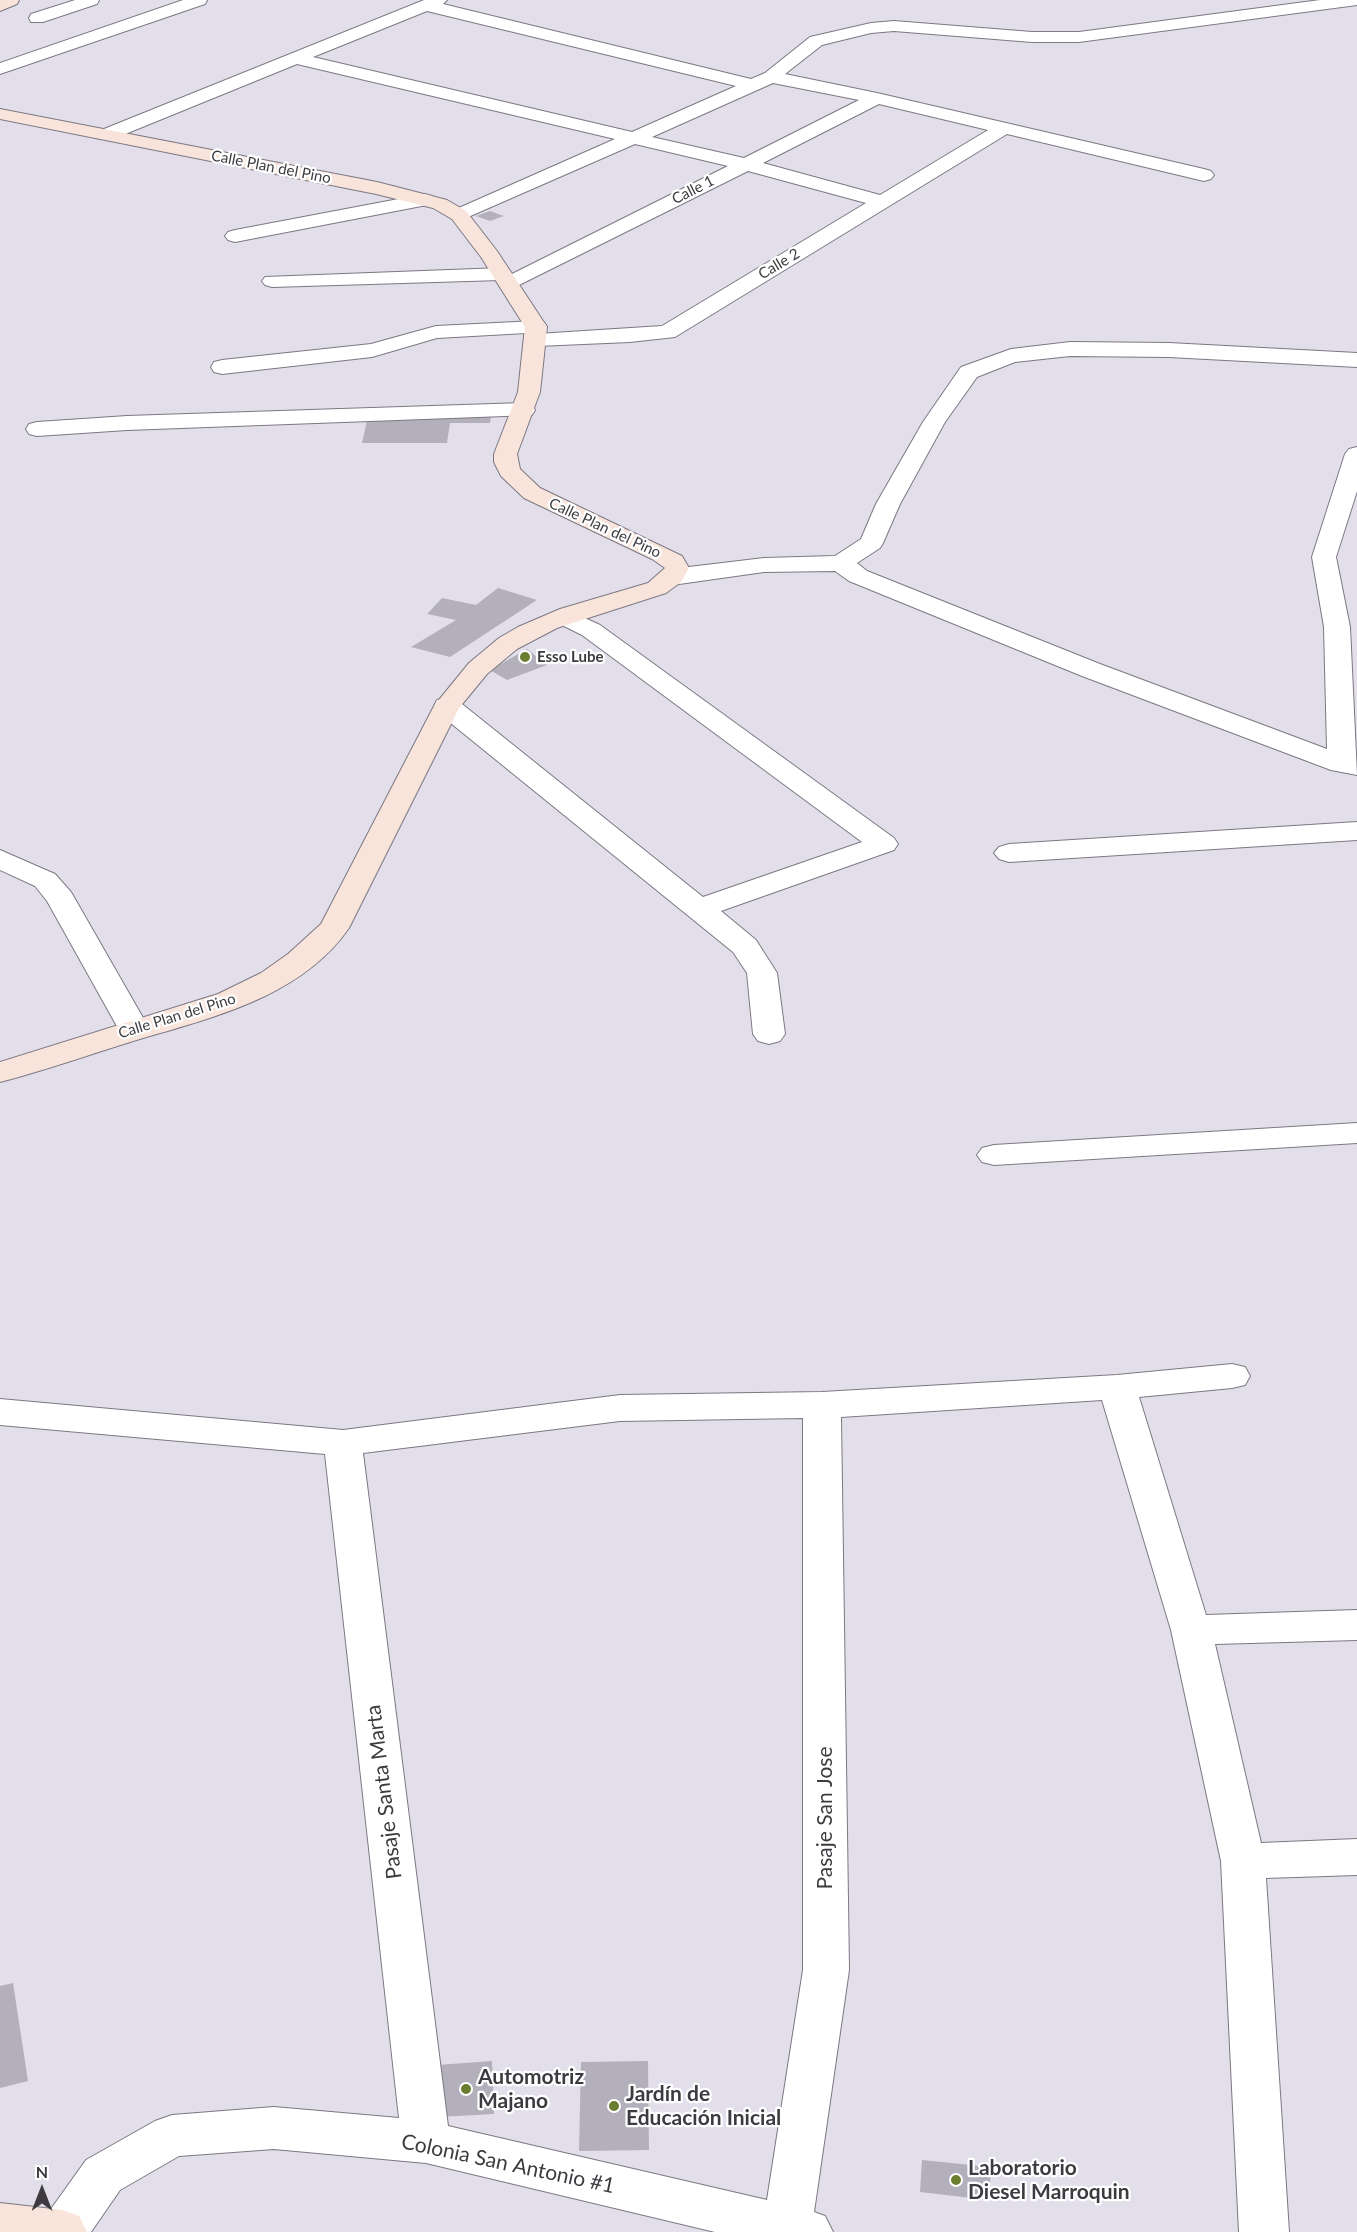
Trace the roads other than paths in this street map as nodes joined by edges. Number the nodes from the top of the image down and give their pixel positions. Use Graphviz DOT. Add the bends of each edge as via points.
graph roads {
  1 [pos="11,0"];
  2 [pos="91,0"];
  3 [pos="199,0"];
  4 [pos="1357,0"];
  5 [pos="432,3"];
  6 [pos="0,6"];
  7 [pos="37,18"];
  8 [pos="294,58"];
  9 [pos="0,69"];
  10 [pos="771,77"];
  11 [pos="753,85"];
  12 [pos="877,98"];
  13 [pos="0,114"];
  14 [pos="1002,129"];
  15 [pos="106,135"];
  16 [pos="632,138"];
  17 [pos="745,164"];
  18 [pos="1204,175"];
  19 [pos="425,200"];
  20 [pos="882,201"];
  21 [pos="459,215"];
  22 [pos="235,236"];
  23 [pos="506,279"];
  24 [pos="272,281"];
  25 [pos="536,334"];
  26 [pos="1357,360"];
  27 [pos="222,367"];
  28 [pos="524,410"];
  29 [pos="37,429"];
  30 [pos="1357,454"];
  31 [pos="841,563"];
  32 [pos="672,577"];
  33 [pos="565,617"];
  34 [pos="447,706"];
  35 [pos="1349,765"];
  36 [pos="1357,831"];
  37 [pos="1009,853"];
  38 [pos="0,859"];
  39 [pos="699,909"];
  40 [pos="134,1030"];
  41 [pos="769,1034"];
  42 [pos="0,1072"];
  43 [pos="1357,1133"];
  44 [pos="994,1155"];
  45 [pos="1232,1376"];
  46 [pos="1117,1387"];
  47 [pos="822,1405"];
  48 [pos="0,1412"];
  49 [pos="343,1443"];
  50 [pos="1357,1625"];
  51 [pos="1191,1630"];
  52 [pos="1357,1857"];
  53 [pos="1243,1861"];
  54 [pos="426,2142"];
  55 [pos="0,2225"];
  56 [pos="798,2230"];
  57 [pos="63,2232"];
  58 [pos="1264,2232"];
  1 -- 6 [label="street"];
  2 -- 7 [label="street"];
  3 -- 9 [label="street"];
  4 -- 10 [label="street" via="1079,37 871,28 816,41"];
  5 -- 8 [label="street"];
  5 -- 11 [label="street"];
  8 -- 15 [label="street"];
  8 -- 16 [label="street"];
  10 -- 11 [label="street"];
  10 -- 12 [label="street"];
  11 -- 16 [label="street"];
  12 -- 14 [label="street"];
  12 -- 17 [label="street, Calle 1"];
  13 -- 15 [label="street, Calle Plan del Pino"];
  14 -- 18 [label="street"];
  14 -- 20 [label="street, Calle 2"];
  15 -- 19 [label="street, Calle Plan del Pino"];
  16 -- 17 [label="street"];
  16 -- 21 [label="street"];
  17 -- 20 [label="street"];
  17 -- 23 [label="street, Calle 1"];
  19 -- 21 [label="street, Calle Plan del Pino"];
  19 -- 22 [label="street"];
  20 -- 25 [label="street, Calle 2" via="667,332 630,336"];
  21 -- 23 [label="street, Calle Plan del Pino"];
  23 -- 24 [label="street"];
  23 -- 25 [label="street, Calle Plan del Pino"];
  25 -- 27 [label="street, Calle 2" via="436,332 372,350"];
  25 -- 28 [label="street, Calle Plan del Pino"];
  26 -- 31 [label="street" via="1070,349 1011,356 969,372 934,422 871,543"];
  28 -- 29 [label="street"];
  28 -- 32 [label="street, Calle Plan del Pino" via="506,453 507,468 518,482 532,493 673,561 677,568"];
  30 -- 35 [label="street" via="1323,556 1337,627"];
  31 -- 32 [label="street" via="764,566"];
  31 -- 35 [label="street" via="858,576 1091,670"];
  32 -- 33 [label="street, Calle Plan del Pino" via="657,588"];
  33 -- 34 [label="street, Calle Plan del Pino" via="530,631 490,657"];
  33 -- 39 [label="street" via="591,630 884,844"];
  34 -- 39 [label="street"];
  34 -- 40 [label="street, Calle Plan del Pino" via="351,897 322,941 250,993"];
  36 -- 37 [label="street"];
  38 -- 40 [label="street" via="45,880 60,898"];
  39 -- 41 [label="street" via="745,946 762,972"];
  40 -- 42 [label="street, Calle Plan del Pino"];
  43 -- 44 [label="street"];
  45 -- 46 [label="street"];
  46 -- 47 [label="street"];
  46 -- 51 [label="street"];
  47 -- 49 [label="street" via="620,1408"];
  47 -- 56 [label="street, Pasaje San Jose" via="826,1970"];
  48 -- 49 [label="street"];
  49 -- 54 [label="street, Pasaje Santa Marta"];
  50 -- 51 [label="street"];
  51 -- 53 [label="street"];
  52 -- 53 [label="street"];
  53 -- 58 [label="street"];
  54 -- 56 [label="street, Colonia San Antonio #1"];
  54 -- 57 [label="street, Colonia San Antonio #1" via="273,2128 172,2136 103,2175"];
  55 -- 57 [label="street"];
}
